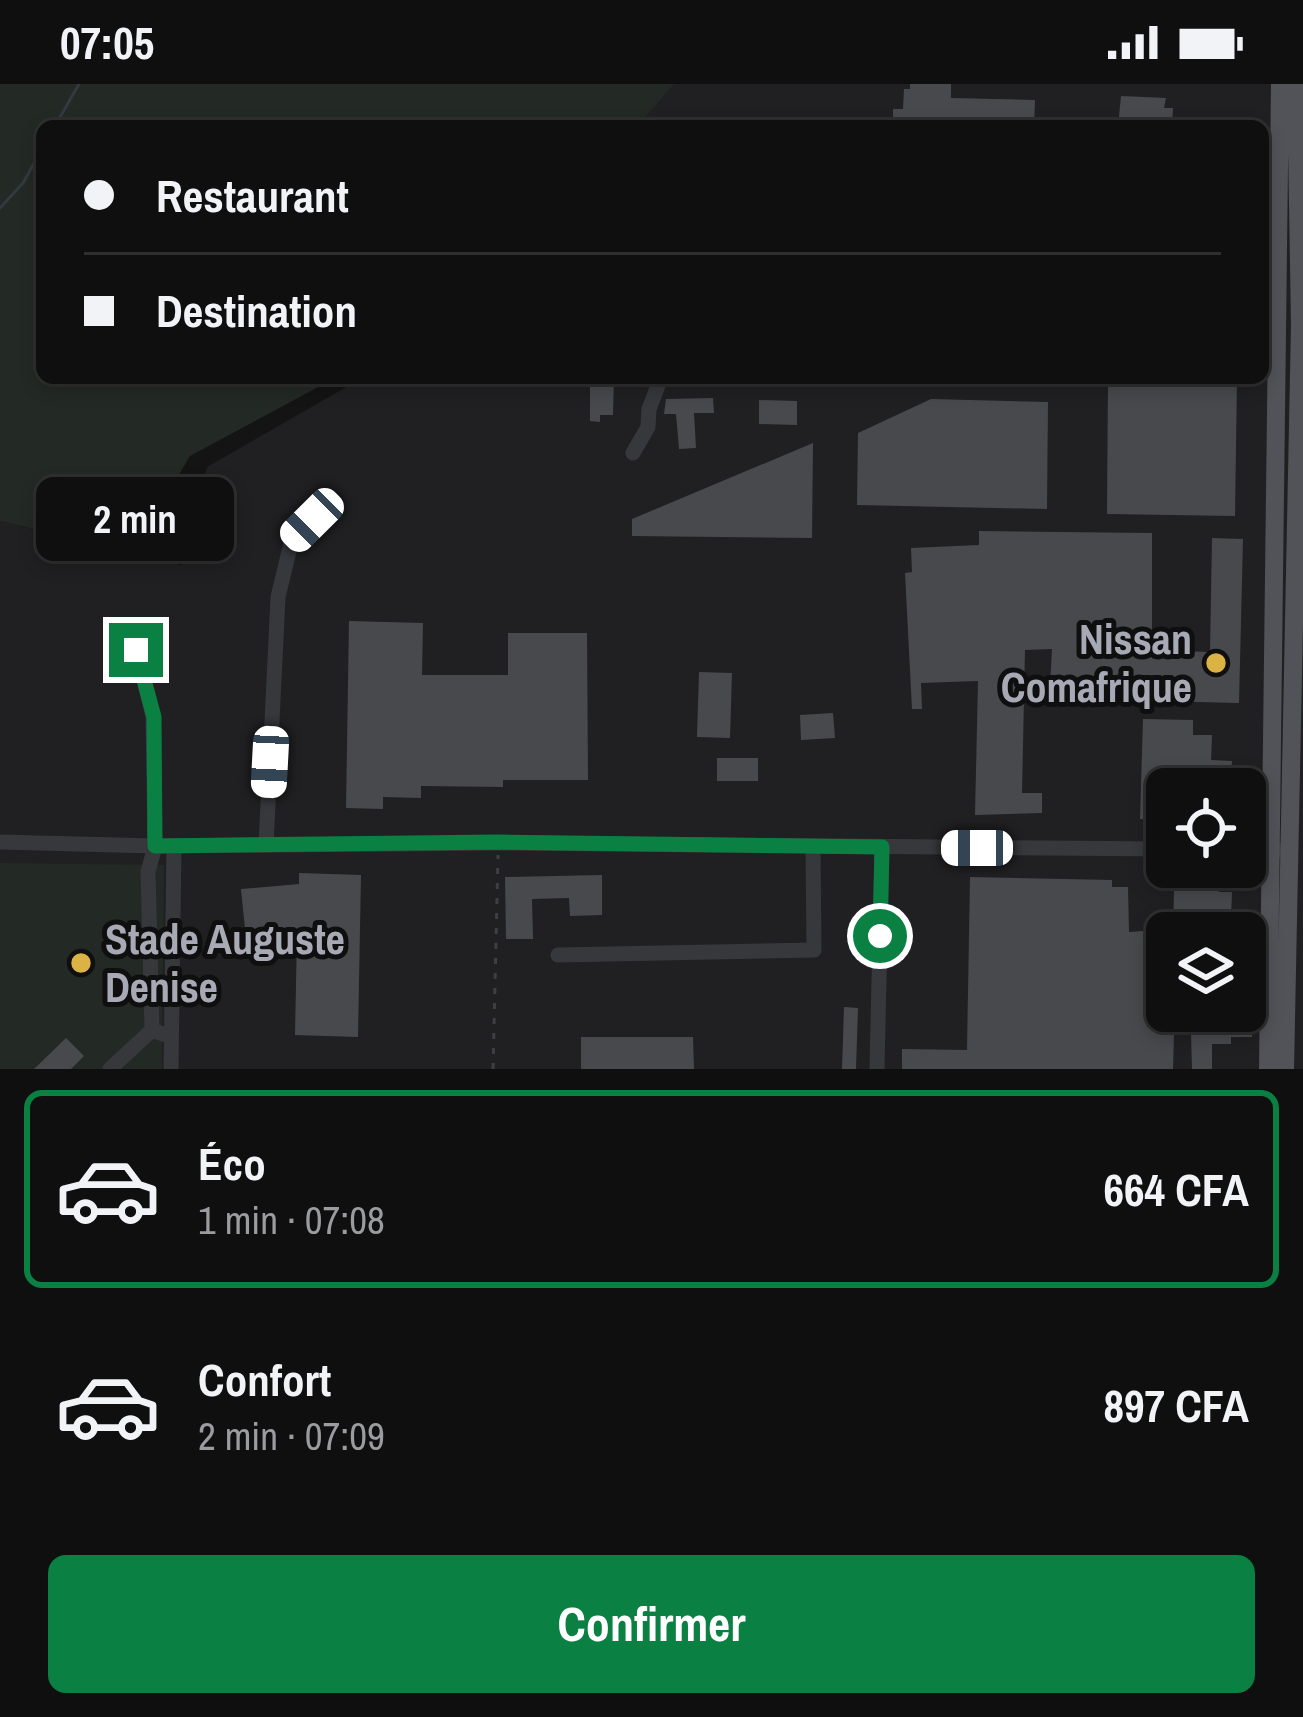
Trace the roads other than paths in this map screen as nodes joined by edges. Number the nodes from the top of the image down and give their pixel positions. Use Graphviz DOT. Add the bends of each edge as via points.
graph roads {
  1 [pos="1280,84"];
  2 [pos="1296,84"];
  3 [pos="1270,274"];
  4 [pos="1299,274"];
  5 [pos="1278,325"];
  6 [pos="1301,325"];
  7 [pos="659,384"];
  8 [pos="632,453"];
  9 [pos="332,500"];
  10 [pos="136,650"];
  11 [pos="0,842"];
  12 [pos="266,845"];
  13 [pos="155,846"];
  14 [pos="174,846"];
  15 [pos="814,846"];
  16 [pos="882,847"];
  17 [pos="1146,849"];
  18 [pos="1266,850"];
  19 [pos="1278,850"];
  20 [pos="558,955"];
  21 [pos="152,1030"];
  22 [pos="171,1037"];
  23 [pos="1282,1058"];
  24 [pos="110,1069"];
  25 [pos="171,1069"];
  26 [pos="877,1069"];
  1 -- 3 [label="main road"];
  2 -- 4 [label="main road"];
  3 -- 4 [label="street"];
  3 -- 5 [label="main road"];
  4 -- 6 [label="main road"];
  5 -- 6 [label="street"];
  5 -- 19 [label="main road"];
  6 -- 19 [label="main road"];
  7 -- 8 [label="street" via="649,427"];
  9 -- 12 [label="street" via="292,539 278,597"];
  10 -- 13 [label="street" via="154,717"];
  11 -- 13 [label="street"];
  12 -- 14 [label="street"];
  12 -- 15 [label="street"];
  13 -- 14 [label="street"];
  13 -- 21 [label="street" via="148,872"];
  14 -- 22 [label="street"];
  15 -- 16 [label="street"];
  15 -- 20 [label="street" via="814,950"];
  16 -- 17 [label="street"];
  16 -- 26 [label="street"];
  18 -- 19 [label="street"];
  19 -- 23 [label="main road"];
  21 -- 22 [label="street"];
  21 -- 24 [label="street"];
  22 -- 25 [label="street"];
}
